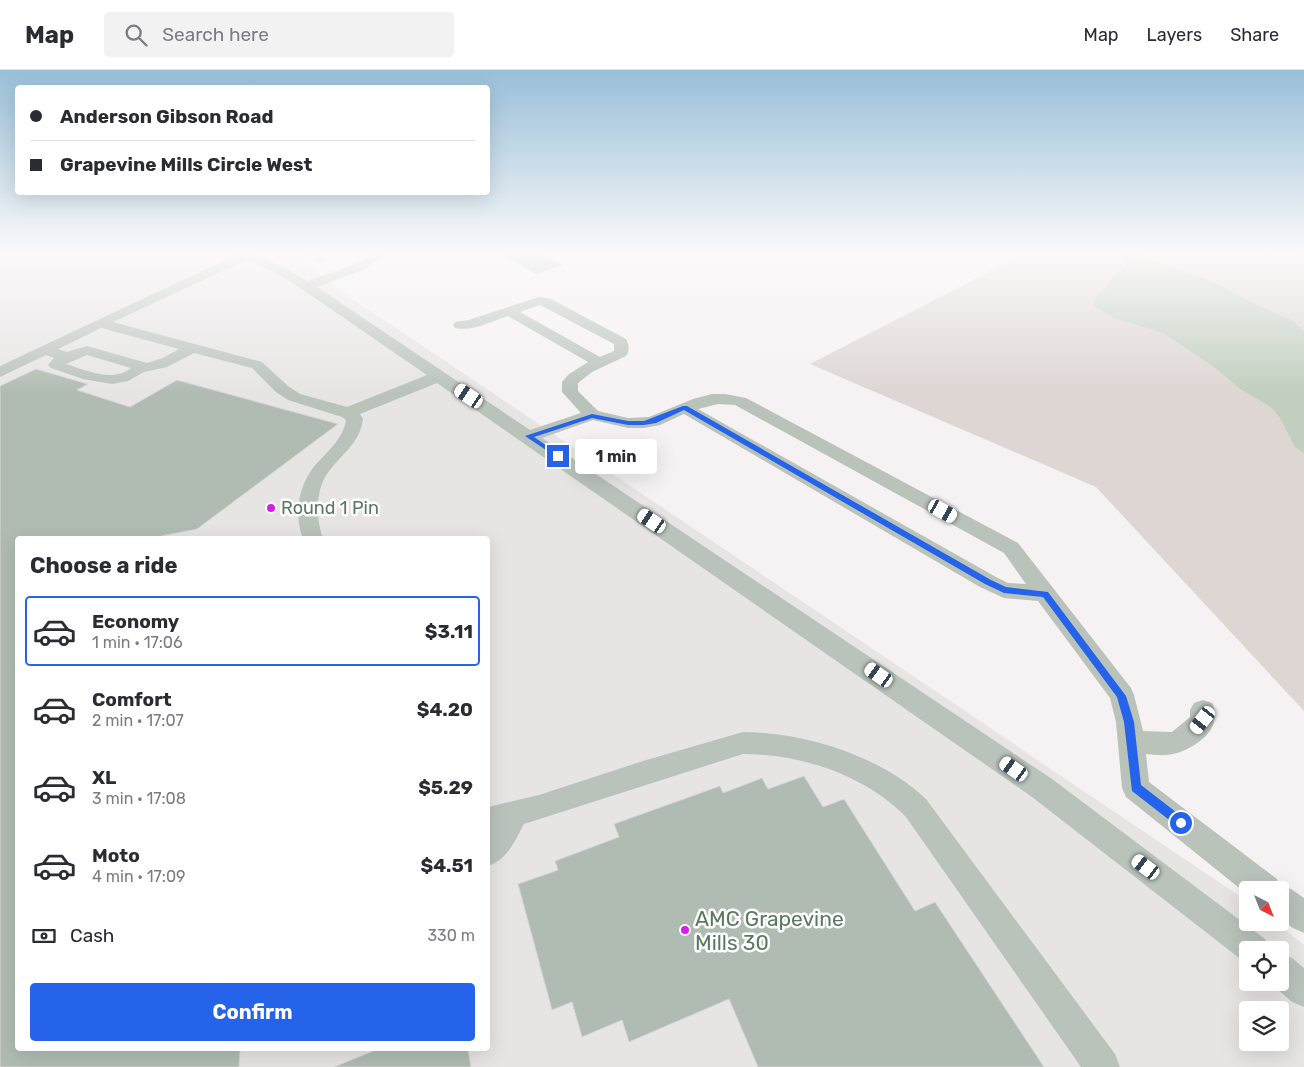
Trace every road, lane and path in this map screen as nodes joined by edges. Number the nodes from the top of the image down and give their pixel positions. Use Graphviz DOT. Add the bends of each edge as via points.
graph roads {
  1 [pos="149,300"];
  2 [pos="327,300"];
  3 [pos="509,311"];
  4 [pos="100,323"];
  5 [pos="460,325"];
  6 [pos="193,347"];
  7 [pos="46,350"];
  8 [pos="67,357"];
  9 [pos="600,363"];
  10 [pos="140,368"];
  11 [pos="0,372"];
  12 [pos="439,376"];
  13 [pos="685,408"];
  14 [pos="348,413"];
  15 [pos="592,416"];
  16 [pos="529,436"];
  17 [pos="312,536"];
  18 [pos="1045,594"];
  19 [pos="1204,710"];
  20 [pos="1131,741"];
  21 [pos="501,817"];
  22 [pos="490,850"];
  23 [pos="1253,881"];
  24 [pos="1289,906"];
  25 [pos="1304,917"];
  26 [pos="1242,941"];
  27 [pos="1289,978"];
  28 [pos="1304,990"];
  29 [pos="1102,1067"];
  1 -- 4 [label="street"];
  2 -- 12 [label="street"];
  3 -- 5 [label="street"];
  3 -- 9 [label="street"];
  3 -- 9 [label="street" via="539,301 546,302 621,342 621,353"];
  4 -- 6 [label="street"];
  4 -- 7 [label="street"];
  6 -- 10 [label="street" via="153,368"];
  6 -- 14 [label="street" via="257,365 294,397"];
  7 -- 8 [label="street"];
  7 -- 11 [label="street"];
  8 -- 10 [label="street" via="87,350 140,364"];
  8 -- 10 [label="street" via="56,366 107,381"];
  9 -- 15 [label="street" via="576,375 570,382 570,392"];
  12 -- 14 [label="street"];
  12 -- 16 [label="street"];
  13 -- 15 [label="street" via="644,423"];
  13 -- 18 [label="street" via="988,582 1004,590"];
  13 -- 18 [label="street" via="708,399 740,401 1011,548"];
  14 -- 17 [label="street" via="355,419 355,427 320,472 309,494 308,515"];
  15 -- 16 [label="street"];
  16 -- 26 [label="street" via="1055,798"];
  18 -- 20 [label="street" via="1122,696"];
  19 -- 20 [label="street" via="1203,720 1184,740 1168,745"];
  20 -- 23 [label="street" via="1136,788"];
  21 -- 22 [label="street" via="501,839"];
  21 -- 29 [label="street" via="743,744 770,743 861,769 901,793 916,808"];
  24 -- 25 [label="street"];
  27 -- 28 [label="street"];
}
